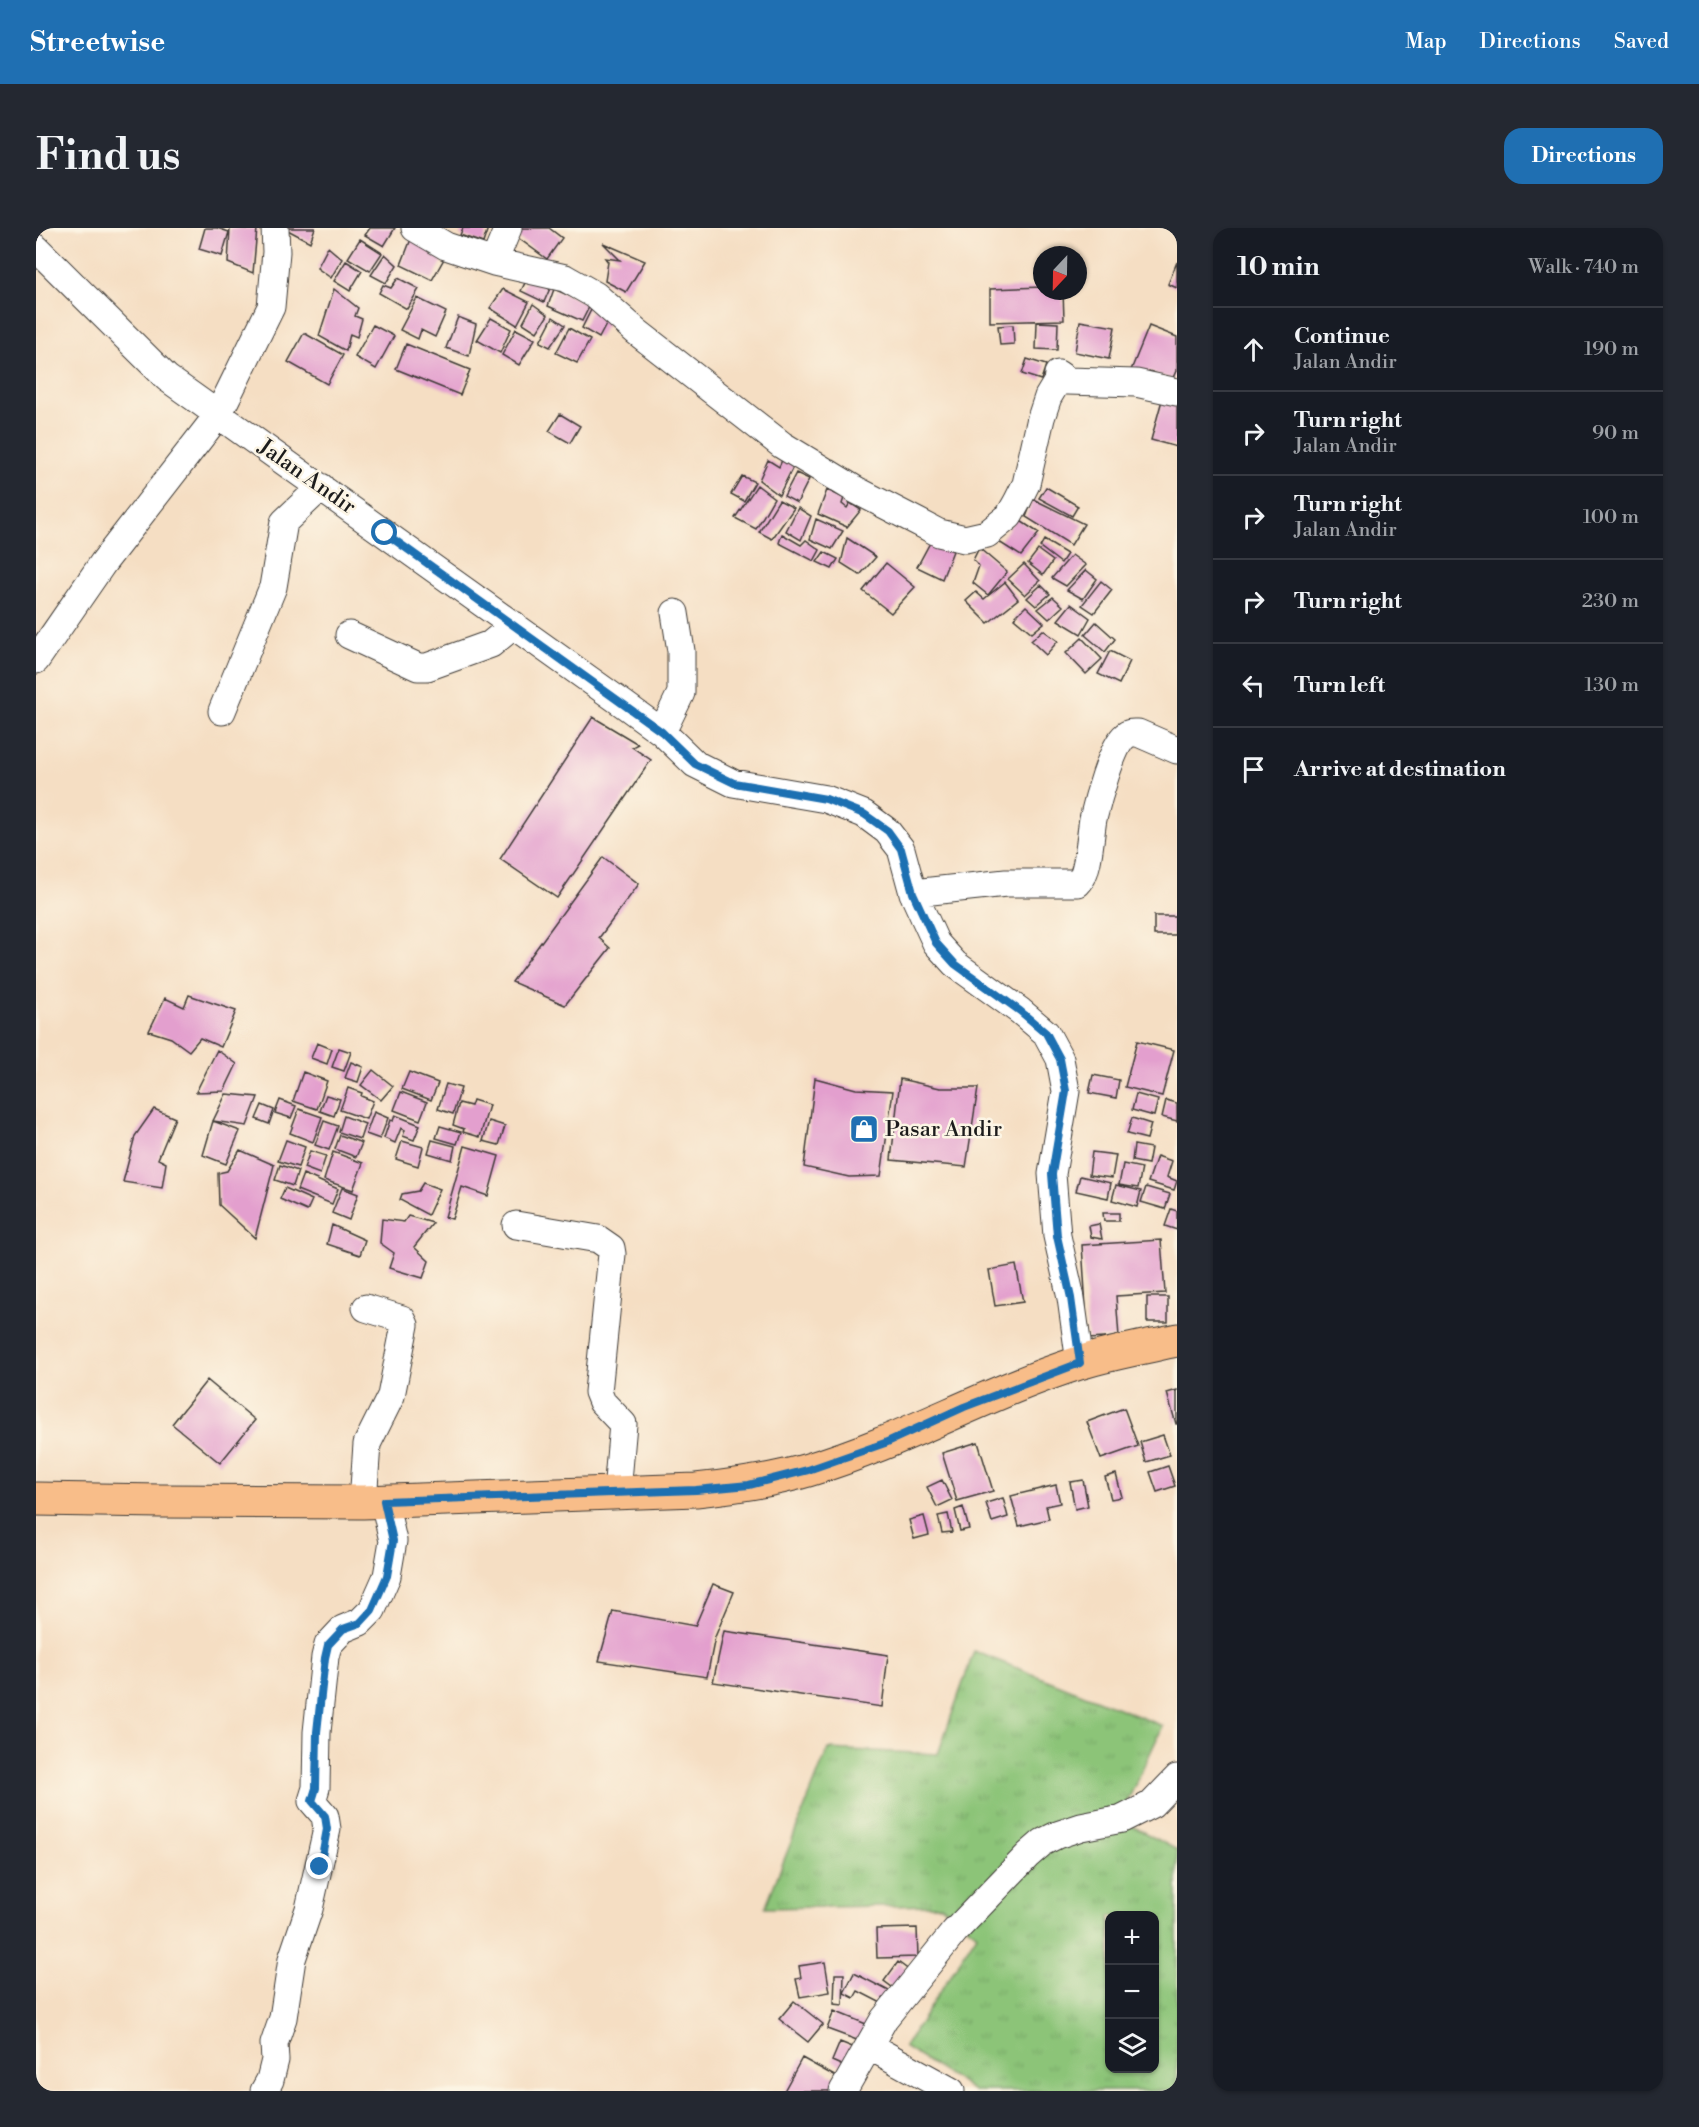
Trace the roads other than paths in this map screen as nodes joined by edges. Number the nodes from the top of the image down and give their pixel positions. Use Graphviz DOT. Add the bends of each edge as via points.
graph roads {
  1 [pos="274,228"];
  2 [pos="415,228"];
  3 [pos="508,228"];
  4 [pos="36,248"];
  5 [pos="494,262"];
  6 [pos="1177,392"];
  7 [pos="218,415"];
  8 [pos="321,487"];
  9 [pos="675,613"];
  10 [pos="514,625"];
  11 [pos="349,635"];
  12 [pos="36,660"];
  13 [pos="222,711"];
  14 [pos="662,732"];
  15 [pos="1177,750"];
  16 [pos="913,893"];
  17 [pos="516,1225"];
  18 [pos="366,1308"];
  19 [pos="1177,1340"];
  20 [pos="1080,1363"];
  21 [pos="617,1492"];
  22 [pos="36,1499"];
  23 [pos="373,1501"];
  24 [pos="1177,1778"];
  25 [pos="869,2046"];
  26 [pos="264,2091"];
  27 [pos="843,2091"];
  28 [pos="951,2091"];
  1 -- 7 [label="street" via="271,307"];
  2 -- 5 [label="street" via="446,246"];
  3 -- 5 [label="street"];
  4 -- 7 [label="street, Jalan Andir" via="167,378"];
  5 -- 6 [label="street" via="565,278 595,294 637,332 782,445 856,490 939,533 965,539 987,534 1009,516 1026,484 1041,418 1058,374 1068,381 1136,383"];
  7 -- 8 [label="street, Jalan Andir"];
  7 -- 12 [label="street" via="103,563"];
  8 -- 10 [label="street, Jalan Andir"];
  8 -- 13 [label="street" via="284,522 273,587"];
  9 -- 14 [label="street" via="681,651 681,693"];
  10 -- 11 [label="street" via="491,644 427,667 418,667"];
  10 -- 14 [label="street, Jalan Andir"];
  14 -- 16 [label="street, Jalan Andir" via="695,764 734,783 826,799 864,814 888,831 901,849"];
  15 -- 16 [label="street" via="1138,733 1124,736 1114,751 1093,818 1085,868 1078,883 1006,883"];
  16 -- 20 [label="street, Jalan Andir" via="936,943 955,964 1046,1033 1060,1059 1066,1091 1052,1174 1057,1236"];
  17 -- 21 [label="street" via="598,1239 611,1248 598,1392 602,1402 623,1424"];
  18 -- 23 [label="street" via="402,1318 405,1325 391,1396 367,1444"];
  19 -- 20 [label="main road"];
  20 -- 21 [label="main road" via="964,1407 885,1443 808,1470 749,1485"];
  21 -- 23 [label="main road"];
  22 -- 23 [label="main road"];
  23 -- 26 [label="street" via="393,1541 387,1576 372,1610 360,1623 343,1629 328,1645 312,1801 325,1816 327,1829 309,1909 292,1959 283,2018 274,2044 275,2060"];
  24 -- 25 [label="street" via="1152,1804 1122,1819 1081,1827 1043,1842 955,1931 884,2019"];
  25 -- 27 [label="street"];
  25 -- 28 [label="street"];
}
